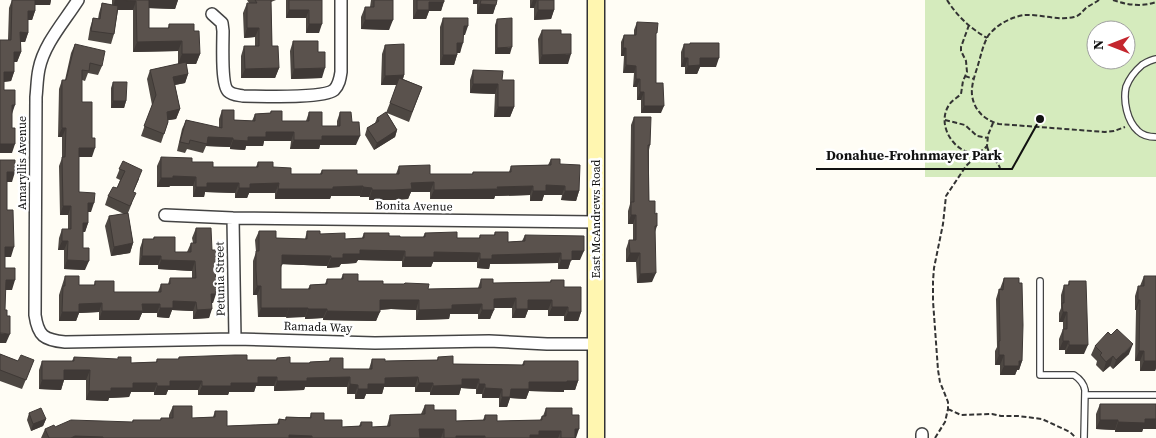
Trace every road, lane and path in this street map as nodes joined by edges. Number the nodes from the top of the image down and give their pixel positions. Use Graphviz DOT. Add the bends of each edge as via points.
graph roads {
  1 [pos="78,0"];
  2 [pos="341,0"];
  3 [pos="596,0"];
  4 [pos="946,0"];
  5 [pos="1099,0"];
  6 [pos="1113,0"];
  7 [pos="1156,2"];
  8 [pos="212,14"];
  9 [pos="969,25"];
  10 [pos="987,38"];
  11 [pos="1156,59"];
  12 [pos="965,76"];
  13 [pos="974,79"];
  14 [pos="945,120"];
  15 [pos="993,122"];
  16 [pos="1132,124"];
  17 [pos="1156,137"];
  18 [pos="988,138"];
  19 [pos="987,146"];
  20 [pos="981,151"];
  21 [pos="1000,168"];
  22 [pos="165,215"];
  23 [pos="233,218"];
  24 [pos="596,222"];
  25 [pos="1040,281"];
  26 [pos="42,335"];
  27 [pos="235,339"];
  28 [pos="596,344"];
  29 [pos="1085,395"];
  30 [pos="1156,395"];
  31 [pos="948,409"];
  32 [pos="596,438"];
  33 [pos="936,438"];
  34 [pos="1076,438"];
  35 [pos="1084,438"];
  1 -- 26 [label="street, Amaryllis Avenue" via="50,42 38,71 35,315"];
  2 -- 8 [label="street" via="339,83 328,94 315,96 243,96 227,90 222,24"];
  3 -- 24 [label="main road, East McAndrews Road"];
  4 -- 9 [label="path"];
  5 -- 10 [label="path" via="1076,17 1030,15 1008,20"];
  6 -- 7 [label="path" via="1143,5"];
  9 -- 10 [label="path"];
  9 -- 12 [label="path" via="961,47"];
  10 -- 13 [label="path"];
  11 -- 16 [label="lane" via="1140,67 1127,86 1124,99"];
  12 -- 13 [label="path"];
  12 -- 14 [label="path" via="960,94 948,106"];
  13 -- 15 [label="path" via="972,96 976,107 981,115"];
  14 -- 18 [label="path"];
  14 -- 20 [label="path" via="949,137 959,147"];
  15 -- 16 [label="path" via="1105,132"];
  15 -- 18 [label="path"];
  16 -- 17 [label="lane" via="1138,132"];
  18 -- 19 [label="path"];
  19 -- 20 [label="path"];
  19 -- 21 [label="path"];
  20 -- 31 [label="path" via="966,166 946,196 934,268 938,370"];
  22 -- 23 [label="street, Bonita Avenue"];
  23 -- 24 [label="street, Bonita Avenue"];
  23 -- 27 [label="street, Petunia Street"];
  24 -- 28 [label="main road, East McAndrews Road"];
  25 -- 29 [label="lane" via="1040,375 1074,375 1084,386"];
  26 -- 27 [label="street, Ramada Way" via="64,342"];
  27 -- 28 [label="street, Ramada Way"];
  28 -- 32 [label="main road, East McAndrews Road"];
  29 -- 30 [label="lane"];
  29 -- 35 [label="lane"];
  31 -- 33 [label="path"];
  31 -- 34 [label="path" via="961,414 1042,419"];
}
